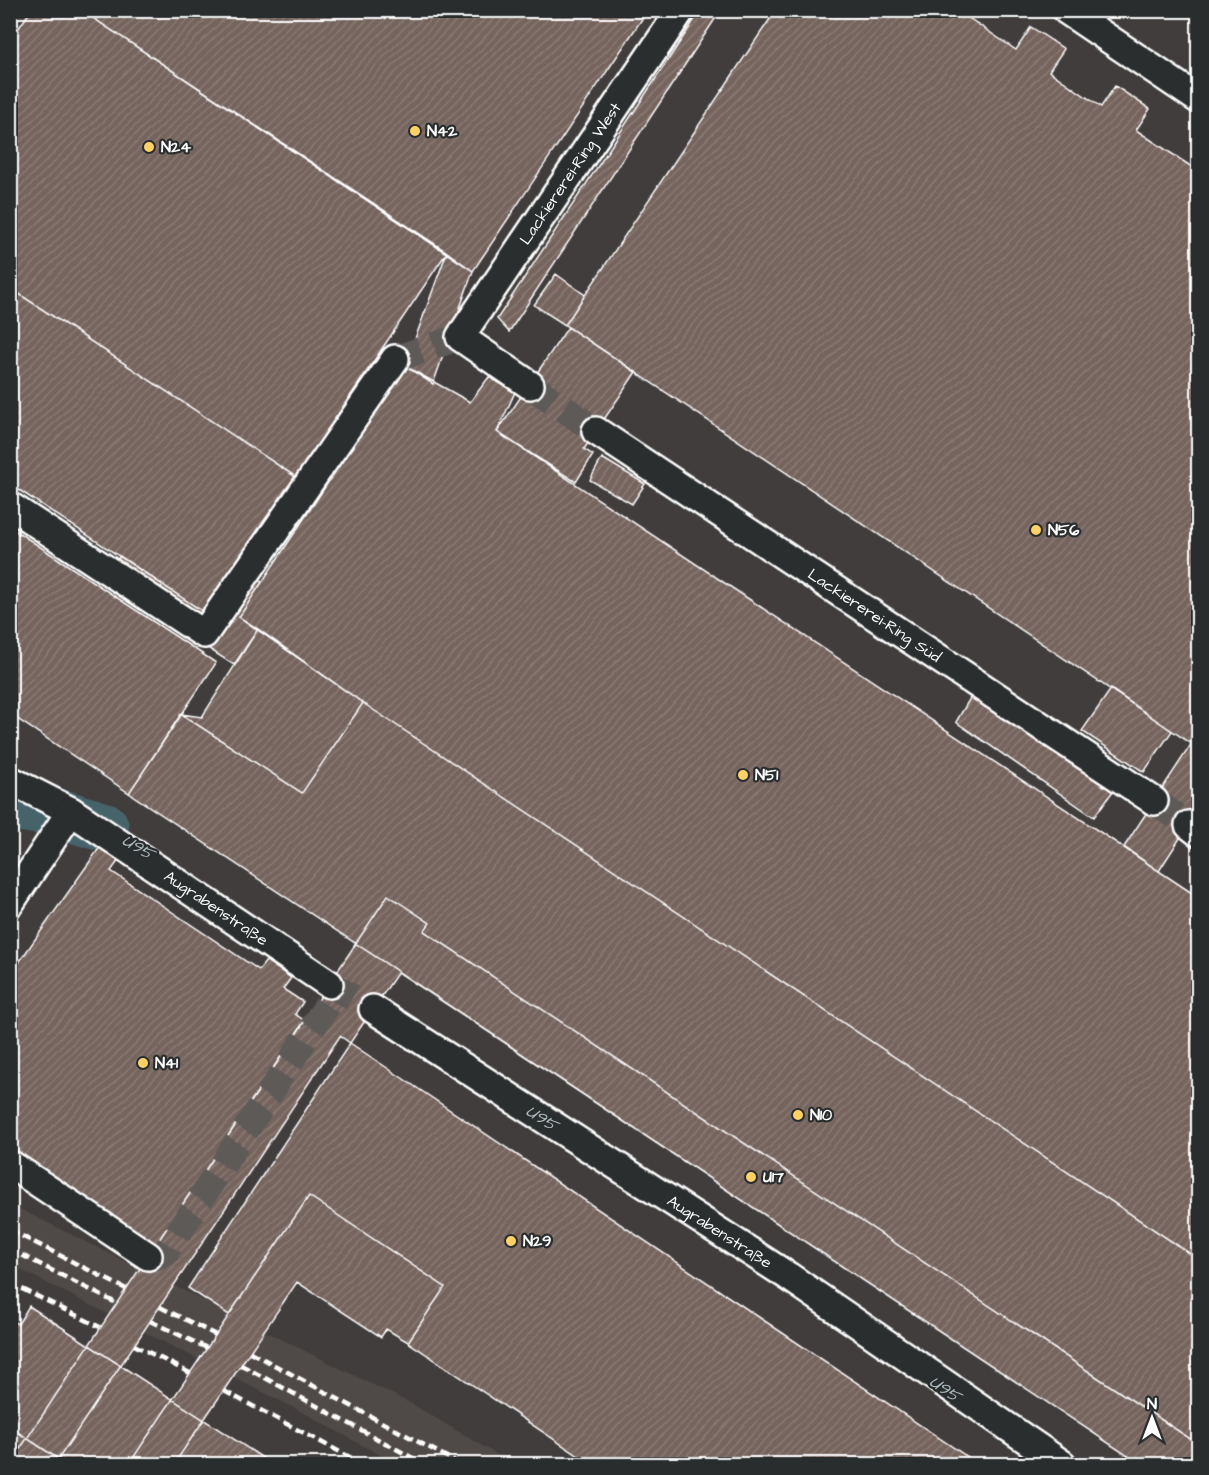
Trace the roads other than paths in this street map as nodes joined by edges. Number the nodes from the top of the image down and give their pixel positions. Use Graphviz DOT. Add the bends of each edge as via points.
graph roads {
  1 [pos="681,10"];
  2 [pos="1066,10"];
  3 [pos="1198,99"];
  4 [pos="395,359"];
  5 [pos="530,385"];
  6 [pos="596,431"];
  7 [pos="10,506"];
  8 [pos="10,780"];
  9 [pos="1154,801"];
  10 [pos="71,811"];
  11 [pos="10,903"];
  12 [pos="329,984"];
  13 [pos="373,1009"];
  14 [pos="10,1164"];
  15 [pos="148,1256"];
  16 [pos="1062,1464"];
  1 -- 5 [label="lane, Lackiererei-Ring West" via="460,337"];
  2 -- 3 [label="lane"];
  4 -- 7 [label="lane" via="204,634"];
  6 -- 9 [label="lane, Lackiererei-Ring Süd"];
  8 -- 10 [label="lane, Augrabenstraße"];
  10 -- 11 [label="lane"];
  10 -- 12 [label="lane, Augrabenstraße"];
  13 -- 16 [label="lane, Augrabenstraße" via="788,1276"];
  14 -- 15 [label="lane"];
}
